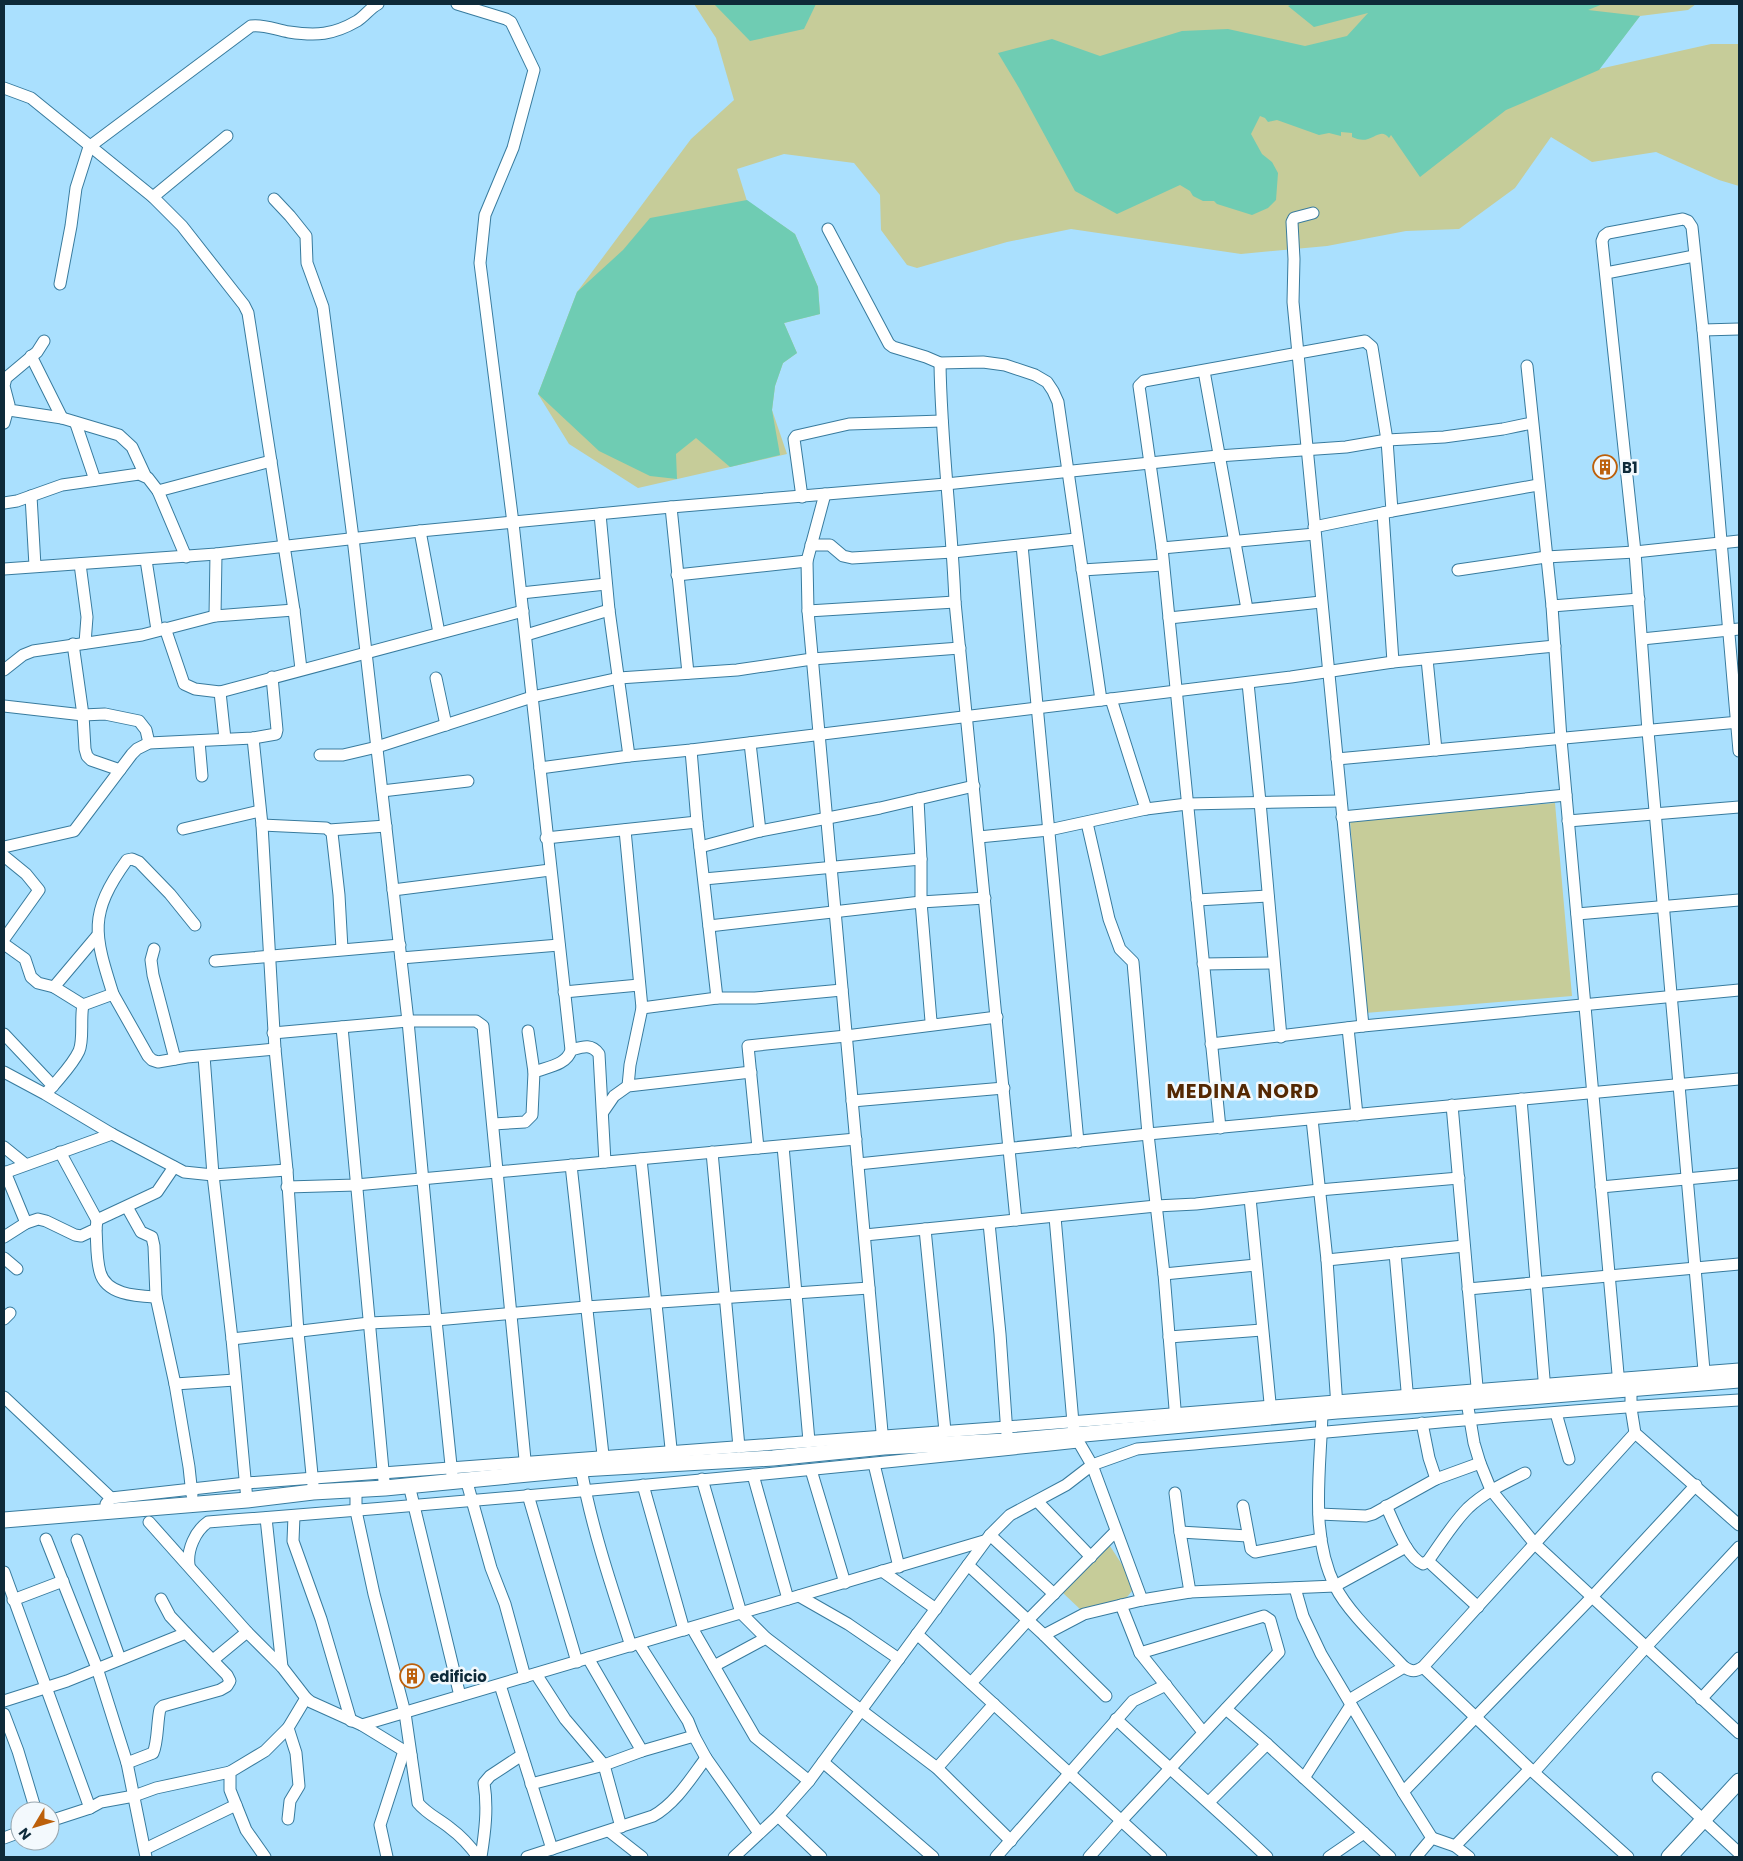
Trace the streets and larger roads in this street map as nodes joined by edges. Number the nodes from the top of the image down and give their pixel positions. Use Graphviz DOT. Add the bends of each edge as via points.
graph roads {
  1 [pos="378,4"];
  2 [pos="457,4"];
  3 [pos="4,88"];
  4 [pos="227,136"];
  5 [pos="89,147"];
  6 [pos="152,197"];
  7 [pos="274,199"];
  8 [pos="1313,213"];
  9 [pos="828,228"];
  10 [pos="1694,256"];
  11 [pos="1606,273"];
  12 [pos="60,284"];
  13 [pos="1739,329"];
  14 [pos="1703,330"];
  15 [pos="44,341"];
  16 [pos="1298,355"];
  17 [pos="31,356"];
  18 [pos="940,363"];
  19 [pos="1527,366"];
  20 [pos="1204,372"];
  21 [pos="8,410"];
  22 [pos="62,418"];
  23 [pos="942,421"];
  24 [pos="4,423"];
  25 [pos="1532,423"];
  26 [pos="76,424"];
  27 [pos="1387,440"];
  28 [pos="1308,450"];
  29 [pos="1218,456"];
  30 [pos="271,461"];
  31 [pos="1151,464"];
  32 [pos="1068,472"];
  33 [pos="145,475"];
  34 [pos="95,480"];
  35 [pos="946,484"];
  36 [pos="1538,485"];
  37 [pos="158,491"];
  38 [pos="825,494"];
  39 [pos="31,496"];
  40 [pos="802,497"];
  41 [pos="4,503"];
  42 [pos="672,508"];
  43 [pos="1388,512"];
  44 [pos="600,514"];
  45 [pos="513,523"];
  46 [pos="1314,530"];
  47 [pos="420,531"];
  48 [pos="353,538"];
  49 [pos="1076,539"];
  50 [pos="1739,541"];
  51 [pos="1234,542"];
  52 [pos="1721,542"];
  53 [pos="811,545"];
  54 [pos="1022,545"];
  55 [pos="284,548"];
  56 [pos="1162,548"];
  57 [pos="953,552"];
  58 [pos="1634,552"];
  59 [pos="216,554"];
  60 [pos="186,556"];
  61 [pos="1546,557"];
  62 [pos="146,560"];
  63 [pos="806,561"];
  64 [pos="80,564"];
  65 [pos="1163,565"];
  66 [pos="35,566"];
  67 [pos="4,570"];
  68 [pos="1082,570"];
  69 [pos="1458,570"];
  70 [pos="678,575"];
  71 [pos="606,584"];
  72 [pos="521,592"];
  73 [pos="1639,599"];
  74 [pos="955,602"];
  75 [pos="1321,602"];
  76 [pos="1552,606"];
  77 [pos="294,610"];
  78 [pos="609,610"];
  79 [pos="1247,610"];
  80 [pos="523,611"];
  81 [pos="808,611"];
  82 [pos="215,616"];
  83 [pos="1169,618"];
  84 [pos="161,629"];
  85 [pos="1734,629"];
  86 [pos="439,633"];
  87 [pos="526,635"];
  88 [pos="1642,639"];
  89 [pos="79,644"];
  90 [pos="1555,646"];
  91 [pos="960,648"];
  92 [pos="366,652"];
  93 [pos="812,659"];
  94 [pos="1427,659"];
  95 [pos="1393,662"];
  96 [pos="301,669"];
  97 [pos="4,670"];
  98 [pos="688,673"];
  99 [pos="1328,673"];
  100 [pos="272,677"];
  101 [pos="436,678"];
  102 [pos="619,678"];
  103 [pos="1248,682"];
  104 [pos="1176,691"];
  105 [pos="220,692"];
  106 [pos="532,697"];
  107 [pos="1106,700"];
  108 [pos="4,706"];
  109 [pos="1037,708"];
  110 [pos="83,715"];
  111 [pos="967,716"];
  112 [pos="1738,722"];
  113 [pos="446,724"];
  114 [pos="1648,731"];
  115 [pos="819,734"];
  116 [pos="253,738"];
  117 [pos="1561,738"];
  118 [pos="226,739"];
  119 [pos="200,741"];
  120 [pos="150,743"];
  121 [pos="750,743"];
  122 [pos="377,747"];
  123 [pos="691,750"];
  124 [pos="1436,750"];
  125 [pos="1739,751"];
  126 [pos="320,754"];
  127 [pos="629,756"];
  128 [pos="1337,759"];
  129 [pos="540,768"];
  130 [pos="120,770"];
  131 [pos="202,776"];
  132 [pos="468,781"];
  133 [pos="974,786"];
  134 [pos="382,791"];
  135 [pos="1566,795"];
  136 [pos="918,799"];
  137 [pos="1340,801"];
  138 [pos="1260,802"];
  139 [pos="1187,804"];
  140 [pos="1739,807"];
  141 [pos="1146,809"];
  142 [pos="260,811"];
  143 [pos="1655,814"];
  144 [pos="826,817"];
  145 [pos="1342,817"];
  146 [pos="1568,821"];
  147 [pos="697,822"];
  148 [pos="1087,823"];
  149 [pos="262,825"];
  150 [pos="386,826"];
  151 [pos="183,829"];
  152 [pos="329,830"];
  153 [pos="625,830"];
  154 [pos="1049,830"];
  155 [pos="760,831"];
  156 [pos="979,836"];
  157 [pos="546,838"];
  158 [pos="4,847"];
  159 [pos="700,847"];
  160 [pos="4,856"];
  161 [pos="921,859"];
  162 [pos="831,867"];
  163 [pos="550,870"];
  164 [pos="704,879"];
  165 [pos="393,890"];
  166 [pos="1268,896"];
  167 [pos="985,898"];
  168 [pos="1197,900"];
  169 [pos="1739,900"];
  170 [pos="921,902"];
  171 [pos="1664,907"];
  172 [pos="835,913"];
  173 [pos="1576,914"];
  174 [pos="195,925"];
  175 [pos="709,926"];
  176 [pos="97,936"];
  177 [pos="4,940"];
  178 [pos="4,944"];
  179 [pos="400,945"];
  180 [pos="559,945"];
  181 [pos="154,949"];
  182 [pos="342,949"];
  183 [pos="269,955"];
  184 [pos="401,958"];
  185 [pos="214,961"];
  186 [pos="1273,963"];
  187 [pos="1203,964"];
  188 [pos="640,985"];
  189 [pos="54,987"];
  190 [pos="842,990"];
  191 [pos="1739,990"];
  192 [pos="564,992"];
  193 [pos="113,994"];
  194 [pos="1672,997"];
  195 [pos="717,998"];
  196 [pos="83,1005"];
  197 [pos="1585,1006"];
  198 [pos="642,1008"];
  199 [pos="997,1017"];
  200 [pos="408,1022"];
  201 [pos="934,1024"];
  202 [pos="1363,1026"];
  203 [pos="342,1027"];
  204 [pos="1348,1028"];
  205 [pos="528,1032"];
  206 [pos="273,1034"];
  207 [pos="846,1036"];
  208 [pos="1281,1037"];
  209 [pos="6,1041"];
  210 [pos="1211,1044"];
  211 [pos="274,1049"];
  212 [pos="571,1050"];
  213 [pos="204,1056"];
  214 [pos="175,1059"];
  215 [pos="4,1072"];
  216 [pos="534,1072"];
  217 [pos="750,1072"];
  218 [pos="1739,1079"];
  219 [pos="1679,1084"];
  220 [pos="628,1086"];
  221 [pos="1004,1088"];
  222 [pos="49,1090"];
  223 [pos="1592,1092"];
  224 [pos="1521,1099"];
  225 [pos="852,1101"];
  226 [pos="1452,1106"];
  227 [pos="602,1112"];
  228 [pos="1357,1115"];
  229 [pos="1312,1119"];
  230 [pos="493,1124"];
  231 [pos="1220,1128"];
  232 [pos="112,1134"];
  233 [pos="1148,1134"];
  234 [pos="856,1139"];
  235 [pos="1078,1142"];
  236 [pos="783,1146"];
  237 [pos="4,1148"];
  238 [pos="758,1148"];
  239 [pos="1010,1149"];
  240 [pos="60,1152"];
  241 [pos="712,1152"];
  242 [pos="641,1159"];
  243 [pos="606,1162"];
  244 [pos="25,1164"];
  245 [pos="858,1164"];
  246 [pos="571,1165"];
  247 [pos="174,1167"];
  248 [pos="286,1170"];
  249 [pos="4,1172"];
  250 [pos="496,1172"];
  251 [pos="1739,1174"];
  252 [pos="214,1175"];
  253 [pos="1458,1178"];
  254 [pos="423,1179"];
  255 [pos="1688,1180"];
  256 [pos="356,1185"];
  257 [pos="1601,1187"];
  258 [pos="287,1188"];
  259 [pos="1319,1190"];
  260 [pos="1250,1198"];
  261 [pos="1156,1206"];
  262 [pos="128,1207"];
  263 [pos="1055,1217"];
  264 [pos="1016,1220"];
  265 [pos="26,1223"];
  266 [pos="989,1223"];
  267 [pos="96,1224"];
  268 [pos="925,1229"];
  269 [pos="865,1235"];
  270 [pos="4,1237"];
  271 [pos="1464,1246"];
  272 [pos="1395,1253"];
  273 [pos="4,1258"];
  274 [pos="1327,1260"];
  275 [pos="1739,1264"];
  276 [pos="1256,1265"];
  277 [pos="1696,1268"];
  278 [pos="17,1269"];
  279 [pos="1164,1274"];
  280 [pos="1609,1276"];
  281 [pos="1536,1283"];
  282 [pos="870,1288"];
  283 [pos="1468,1289"];
  284 [pos="796,1292"];
  285 [pos="725,1296"];
  286 [pos="156,1297"];
  287 [pos="656,1303"];
  288 [pos="586,1307"];
  289 [pos="510,1314"];
  290 [pos="436,1320"];
  291 [pos="369,1323"];
  292 [pos="1262,1330"];
  293 [pos="298,1332"];
  294 [pos="1169,1337"];
  295 [pos="232,1339"];
  296 [pos="1739,1369"];
  297 [pos="1705,1377"];
  298 [pos="235,1380"];
  299 [pos="1739,1380"];
  300 [pos="175,1384"];
  301 [pos="1623,1386"];
  302 [pos="1545,1390"];
  303 [pos="4,1397"];
  304 [pos="1474,1398"];
  305 [pos="1739,1400"];
  306 [pos="1408,1401"];
  307 [pos="1332,1408"];
  308 [pos="1631,1408"];
  309 [pos="1271,1412"];
  310 [pos="1556,1413"];
  311 [pos="1176,1420"];
  312 [pos="1470,1420"];
  313 [pos="1422,1423"];
  314 [pos="1147,1429"];
  315 [pos="945,1431"];
  316 [pos="1075,1432"];
  317 [pos="1635,1433"];
  318 [pos="1007,1434"];
  319 [pos="1322,1434"];
  320 [pos="809,1441"];
  321 [pos="883,1441"];
  322 [pos="739,1447"];
  323 [pos="1137,1449"];
  324 [pos="672,1457"];
  325 [pos="1569,1459"];
  326 [pos="603,1463"];
  327 [pos="1480,1463"];
  328 [pos="874,1464"];
  329 [pos="1092,1465"];
  330 [pos="526,1468"];
  331 [pos="581,1469"];
  332 [pos="811,1470"];
  333 [pos="1525,1473"];
  334 [pos="754,1475"];
  335 [pos="456,1476"];
  336 [pos="702,1479"];
  337 [pos="1436,1479"];
  338 [pos="384,1480"];
  339 [pos="246,1483"];
  340 [pos="313,1485"];
  341 [pos="409,1485"];
  342 [pos="642,1485"];
  343 [pos="1696,1485"];
  344 [pos="192,1489"];
  345 [pos="356,1490"];
  346 [pos="584,1490"];
  347 [pos="1491,1490"];
  348 [pos="1175,1493"];
  349 [pos="528,1495"];
  350 [pos="111,1498"];
  351 [pos="247,1500"];
  352 [pos="470,1500"];
  353 [pos="1037,1501"];
  354 [pos="192,1504"];
  355 [pos="413,1505"];
  356 [pos="1243,1506"];
  357 [pos="1386,1506"];
  358 [pos="356,1511"];
  359 [pos="98,1513"];
  360 [pos="1319,1514"];
  361 [pos="294,1516"];
  362 [pos="266,1518"];
  363 [pos="4,1520"];
  364 [pos="149,1522"];
  365 [pos="1739,1525"];
  366 [pos="1116,1531"];
  367 [pos="1180,1532"];
  368 [pos="1248,1536"];
  369 [pos="987,1538"];
  370 [pos="1322,1538"];
  371 [pos="46,1539"];
  372 [pos="78,1540"];
  373 [pos="1535,1544"];
  374 [pos="1406,1547"];
  375 [pos="1739,1547"];
  376 [pos="1090,1557"];
  377 [pos="1428,1561"];
  378 [pos="189,1565"];
  379 [pos="968,1565"];
  380 [pos="899,1567"];
  381 [pos="4,1572"];
  382 [pos="882,1572"];
  383 [pos="63,1581"];
  384 [pos="845,1583"];
  385 [pos="1335,1586"];
  386 [pos="1295,1588"];
  387 [pos="1190,1592"];
  388 [pos="1054,1594"];
  389 [pos="1592,1597"];
  390 [pos="794,1598"];
  391 [pos="161,1599"];
  392 [pos="14,1600"];
  393 [pos="1142,1600"];
  394 [pos="1121,1605"];
  395 [pos="1478,1607"];
  396 [pos="936,1609"];
  397 [pos="741,1613"];
  398 [pos="1028,1620"];
  399 [pos="688,1629"];
  400 [pos="247,1632"];
  401 [pos="186,1633"];
  402 [pos="917,1634"];
  403 [pos="1044,1635"];
  404 [pos="766,1638"];
  405 [pos="635,1645"];
  406 [pos="1646,1647"];
  407 [pos="1140,1653"];
  408 [pos="1739,1658"];
  409 [pos="120,1659"];
  410 [pos="899,1659"];
  411 [pos="213,1660"];
  412 [pos="583,1660"];
  413 [pos="714,1666"];
  414 [pos="282,1667"];
  415 [pos="1404,1667"];
  416 [pos="1423,1667"];
  417 [pos="97,1668"];
  418 [pos="530,1675"];
  419 [pos="971,1683"];
  420 [pos="500,1685"];
  421 [pos="1166,1685"];
  422 [pos="45,1688"];
  423 [pos="460,1696"];
  424 [pos="1106,1696"];
  425 [pos="306,1698"];
  426 [pos="1701,1699"];
  427 [pos="4,1701"];
  428 [pos="1350,1703"];
  429 [pos="994,1704"];
  430 [pos="1226,1709"];
  431 [pos="860,1711"];
  432 [pos="405,1713"];
  433 [pos="4,1714"];
  434 [pos="1475,1718"];
  435 [pos="1116,1719"];
  436 [pos="356,1723"];
  437 [pos="288,1728"];
  438 [pos="1203,1732"];
  439 [pos="1739,1733"];
  440 [pos="694,1736"];
  441 [pos="1267,1744"];
  442 [pos="642,1751"];
  443 [pos="408,1753"];
  444 [pos="522,1755"];
  445 [pos="706,1758"];
  446 [pos="823,1762"];
  447 [pos="127,1763"];
  448 [pos="604,1765"];
  449 [pos="937,1768"];
  450 [pos="1169,1769"];
  451 [pos="1532,1771"];
  452 [pos="230,1772"];
  453 [pos="1070,1774"];
  454 [pos="1304,1778"];
  455 [pos="1658,1778"];
  456 [pos="1739,1780"];
  457 [pos="809,1781"];
  458 [pos="531,1784"];
  459 [pos="1402,1792"];
  460 [pos="134,1796"];
  461 [pos="33,1801"];
  462 [pos="1209,1802"];
  463 [pos="236,1805"];
  464 [pos="90,1808"];
  465 [pos="778,1816"];
  466 [pos="60,1818"];
  467 [pos="288,1819"];
  468 [pos="1704,1819"];
  469 [pos="1121,1821"];
  470 [pos="616,1829"];
  471 [pos="759,1833"];
  472 [pos="1364,1833"];
  473 [pos="1432,1838"];
  474 [pos="1011,1840"];
  475 [pos="1455,1846"];
  476 [pos="552,1849"];
  477 [pos="145,1853"];
  478 [pos="1739,1853"];
  479 [pos="818,1856"];
  480 [pos="264,1857"];
  481 [pos="388,1857"];
  482 [pos="480,1857"];
  483 [pos="527,1857"];
  484 [pos="642,1857"];
  485 [pos="734,1857"];
  486 [pos="933,1857"];
  487 [pos="996,1857"];
  488 [pos="1090,1857"];
  489 [pos="1161,1857"];
  490 [pos="1267,1857"];
  491 [pos="1329,1857"];
  492 [pos="1390,1857"];
  493 [pos="1416,1857"];
  494 [pos="1468,1857"];
  495 [pos="1628,1857"];
  496 [pos="1669,1857"];
  1 -- 5 [label="street" via="358,20 328,34 251,26"];
  2 -- 45 [label="street" via="511,22 534,70 512,148 485,215 480,262"];
  3 -- 5 [label="street" via="31,98"];
  4 -- 6 [label="street"];
  5 -- 6 [label="street"];
  5 -- 12 [label="street" via="76,188"];
  6 -- 30 [label="street" via="188,233 240,297 248,313"];
  7 -- 48 [label="street" via="306,236 307,263 323,307"];
  8 -- 16 [label="street" via="1294,218 1291,225"];
  9 -- 18 [label="street" via="889,344"];
  10 -- 11 [label="street"];
  10 -- 11 [label="street" via="1692,226 1683,219 1604,236"];
  10 -- 14 [label="street"];
  11 -- 58 [label="street"];
  13 -- 14 [label="street"];
  14 -- 52 [label="street"];
  15 -- 17 [label="street"];
  16 -- 20 [label="street"];
  16 -- 27 [label="street" via="1365,341 1369,343"];
  16 -- 28 [label="street"];
  17 -- 21 [label="street" via="6,378"];
  17 -- 22 [label="street"];
  18 -- 23 [label="street"];
  18 -- 32 [label="street" via="1005,365 1047,382 1058,402"];
  19 -- 25 [label="street"];
  20 -- 29 [label="street"];
  20 -- 31 [label="street" via="1144,382 1139,386"];
  21 -- 22 [label="street"];
  21 -- 24 [label="street"];
  22 -- 26 [label="street"];
  23 -- 35 [label="street"];
  23 -- 40 [label="street" via="849,424 796,436"];
  25 -- 27 [label="street" via="1444,437"];
  25 -- 36 [label="street"];
  26 -- 33 [label="street" via="127,440"];
  26 -- 34 [label="street"];
  27 -- 28 [label="street"];
  27 -- 43 [label="street"];
  28 -- 29 [label="street"];
  28 -- 46 [label="street"];
  29 -- 31 [label="street"];
  29 -- 51 [label="street"];
  30 -- 37 [label="street"];
  30 -- 55 [label="street"];
  31 -- 32 [label="street"];
  31 -- 56 [label="street"];
  32 -- 35 [label="street"];
  32 -- 49 [label="street"];
  33 -- 34 [label="street"];
  33 -- 37 [label="street"];
  34 -- 39 [label="street" via="62,485"];
  35 -- 38 [label="street"];
  35 -- 57 [label="street"];
  36 -- 43 [label="street"];
  36 -- 61 [label="street"];
  37 -- 60 [label="street"];
  38 -- 40 [label="street"];
  38 -- 53 [label="street"];
  39 -- 41 [label="street"];
  39 -- 66 [label="street"];
  40 -- 42 [label="street"];
  42 -- 44 [label="street"];
  42 -- 70 [label="street"];
  43 -- 46 [label="street"];
  43 -- 95 [label="street"];
  44 -- 45 [label="street"];
  44 -- 71 [label="street"];
  45 -- 47 [label="street"];
  45 -- 72 [label="street"];
  46 -- 51 [label="street"];
  46 -- 75 [label="street"];
  47 -- 48 [label="street"];
  47 -- 86 [label="street"];
  48 -- 55 [label="street"];
  48 -- 92 [label="street"];
  49 -- 54 [label="street"];
  49 -- 68 [label="street"];
  50 -- 52 [label="street"];
  51 -- 56 [label="street"];
  51 -- 79 [label="street"];
  52 -- 58 [label="street"];
  52 -- 85 [label="street"];
  53 -- 57 [label="street" via="830,545 843,556 852,558"];
  53 -- 63 [label="street"];
  54 -- 57 [label="street"];
  54 -- 109 [label="street"];
  55 -- 59 [label="street"];
  55 -- 77 [label="street"];
  56 -- 65 [label="street"];
  57 -- 74 [label="street"];
  58 -- 61 [label="street"];
  58 -- 73 [label="street"];
  59 -- 60 [label="street"];
  59 -- 82 [label="street"];
  60 -- 62 [label="street"];
  61 -- 69 [label="street"];
  61 -- 76 [label="street"];
  62 -- 64 [label="street"];
  62 -- 84 [label="street"];
  63 -- 70 [label="street"];
  63 -- 81 [label="street"];
  64 -- 66 [label="street"];
  64 -- 89 [label="street" via="87,617"];
  65 -- 68 [label="street"];
  65 -- 83 [label="street"];
  66 -- 67 [label="street"];
  68 -- 107 [label="street"];
  70 -- 98 [label="street"];
  71 -- 72 [label="street"];
  71 -- 78 [label="street"];
  72 -- 80 [label="street"];
  73 -- 76 [label="street"];
  73 -- 88 [label="street"];
  74 -- 81 [label="street"];
  74 -- 91 [label="street"];
  75 -- 79 [label="street"];
  75 -- 99 [label="street"];
  76 -- 90 [label="street"];
  77 -- 82 [label="street"];
  77 -- 96 [label="street"];
  78 -- 87 [label="street"];
  78 -- 102 [label="street"];
  79 -- 83 [label="street"];
  80 -- 86 [label="street"];
  80 -- 87 [label="street"];
  81 -- 93 [label="street"];
  82 -- 84 [label="street"];
  83 -- 104 [label="street"];
  84 -- 89 [label="street"];
  84 -- 105 [label="street" via="184,684"];
  85 -- 88 [label="street"];
  85 -- 112 [label="street"];
  86 -- 92 [label="street"];
  87 -- 106 [label="street"];
  88 -- 114 [label="street"];
  89 -- 97 [label="street" via="27,653"];
  89 -- 110 [label="street"];
  90 -- 94 [label="street"];
  90 -- 117 [label="street"];
  91 -- 93 [label="street"];
  91 -- 111 [label="street"];
  92 -- 96 [label="street"];
  92 -- 122 [label="street"];
  93 -- 98 [label="street" via="737,670"];
  93 -- 115 [label="street"];
  94 -- 95 [label="street"];
  94 -- 124 [label="street"];
  95 -- 99 [label="street"];
  96 -- 100 [label="street"];
  98 -- 102 [label="street"];
  99 -- 103 [label="street"];
  99 -- 128 [label="street"];
  100 -- 105 [label="street"];
  100 -- 116 [label="street" via="276,734"];
  101 -- 113 [label="street"];
  102 -- 106 [label="street"];
  102 -- 127 [label="street"];
  103 -- 104 [label="street"];
  103 -- 138 [label="street"];
  104 -- 107 [label="street"];
  104 -- 139 [label="street"];
  105 -- 118 [label="street"];
  106 -- 113 [label="street"];
  106 -- 129 [label="street"];
  107 -- 109 [label="street"];
  107 -- 141 [label="street"];
  108 -- 110 [label="street"];
  109 -- 111 [label="street"];
  109 -- 154 [label="street"];
  110 -- 120 [label="street" via="105,714 140,721"];
  110 -- 130 [label="street" via="87,756"];
  111 -- 115 [label="street"];
  111 -- 133 [label="street"];
  112 -- 114 [label="street"];
  112 -- 125 [label="street"];
  113 -- 122 [label="street"];
  114 -- 117 [label="street"];
  114 -- 143 [label="street"];
  115 -- 121 [label="street"];
  115 -- 144 [label="street"];
  116 -- 118 [label="street"];
  116 -- 142 [label="street"];
  117 -- 124 [label="street"];
  117 -- 135 [label="street"];
  118 -- 119 [label="street"];
  119 -- 120 [label="street"];
  119 -- 131 [label="street"];
  120 -- 130 [label="street" via="135,751"];
  121 -- 123 [label="street"];
  121 -- 155 [label="street"];
  122 -- 126 [label="street" via="343,755"];
  122 -- 134 [label="street"];
  123 -- 127 [label="street"];
  123 -- 147 [label="street"];
  124 -- 128 [label="street"];
  127 -- 129 [label="street"];
  128 -- 137 [label="street"];
  129 -- 157 [label="street"];
  130 -- 158 [label="street" via="74,831"];
  132 -- 134 [label="street"];
  133 -- 136 [label="street"];
  133 -- 156 [label="street"];
  134 -- 150 [label="street"];
  135 -- 145 [label="street"];
  135 -- 146 [label="street"];
  136 -- 144 [label="street"];
  136 -- 161 [label="street"];
  137 -- 138 [label="street"];
  137 -- 145 [label="street"];
  138 -- 139 [label="street"];
  138 -- 166 [label="street"];
  139 -- 141 [label="street"];
  139 -- 168 [label="street"];
  140 -- 143 [label="street"];
  141 -- 148 [label="street"];
  142 -- 149 [label="street"];
  142 -- 151 [label="street"];
  143 -- 146 [label="street"];
  143 -- 171 [label="street"];
  144 -- 155 [label="street"];
  144 -- 162 [label="street"];
  145 -- 202 [label="street"];
  146 -- 173 [label="street"];
  147 -- 153 [label="street"];
  147 -- 159 [label="street"];
  148 -- 154 [label="street"];
  148 -- 233 [label="street" via="1110,919 1120,948 1133,962"];
  149 -- 152 [label="street"];
  149 -- 183 [label="street"];
  150 -- 152 [label="street"];
  150 -- 165 [label="street"];
  152 -- 182 [label="street" via="332,833 339,895"];
  153 -- 157 [label="street"];
  153 -- 188 [label="street"];
  154 -- 156 [label="street"];
  154 -- 235 [label="street"];
  155 -- 159 [label="street"];
  156 -- 167 [label="street"];
  157 -- 163 [label="street"];
  159 -- 164 [label="street"];
  160 -- 177 [label="street" via="39,890"];
  161 -- 162 [label="street"];
  161 -- 170 [label="street"];
  162 -- 164 [label="street"];
  162 -- 172 [label="street"];
  163 -- 165 [label="street"];
  163 -- 180 [label="street"];
  164 -- 175 [label="street"];
  165 -- 179 [label="street"];
  166 -- 168 [label="street"];
  166 -- 186 [label="street"];
  167 -- 170 [label="street"];
  167 -- 199 [label="street"];
  168 -- 187 [label="street"];
  169 -- 171 [label="street"];
  170 -- 172 [label="street"];
  170 -- 201 [label="street" via="930,1021"];
  171 -- 173 [label="street"];
  171 -- 194 [label="street"];
  172 -- 175 [label="street"];
  172 -- 190 [label="street"];
  173 -- 197 [label="street"];
  174 -- 176 [label="street" via="170,894 139,862 132,859 127,860 105,894"];
  175 -- 195 [label="street"];
  176 -- 189 [label="street"];
  176 -- 193 [label="street"];
  178 -- 189 [label="street" via="25,959 31,977"];
  179 -- 182 [label="street"];
  179 -- 184 [label="street"];
  180 -- 184 [label="street"];
  180 -- 192 [label="street"];
  181 -- 214 [label="street" via="151,960 153,975"];
  182 -- 183 [label="street"];
  183 -- 185 [label="street"];
  183 -- 206 [label="street"];
  184 -- 200 [label="street"];
  186 -- 187 [label="street"];
  186 -- 208 [label="street"];
  187 -- 210 [label="street"];
  188 -- 192 [label="street"];
  188 -- 198 [label="street"];
  189 -- 196 [label="street"];
  190 -- 195 [label="street"];
  190 -- 207 [label="street"];
  191 -- 194 [label="street"];
  192 -- 212 [label="street"];
  193 -- 196 [label="street"];
  193 -- 214 [label="street" via="148,1056 158,1062"];
  194 -- 197 [label="street"];
  194 -- 219 [label="street"];
  195 -- 198 [label="street"];
  196 -- 222 [label="street" via="80,1050"];
  197 -- 202 [label="street"];
  197 -- 223 [label="street"];
  198 -- 220 [label="street"];
  199 -- 201 [label="street"];
  199 -- 221 [label="street"];
  200 -- 203 [label="street"];
  200 -- 230 [label="street" via="476,1022 483,1026"];
  200 -- 254 [label="street"];
  201 -- 207 [label="street"];
  202 -- 204 [label="street"];
  203 -- 206 [label="street"];
  203 -- 256 [label="street"];
  204 -- 208 [label="street"];
  204 -- 228 [label="street"];
  205 -- 216 [label="street"];
  206 -- 211 [label="street"];
  207 -- 217 [label="street" via="748,1046"];
  207 -- 225 [label="street"];
  208 -- 210 [label="street"];
  209 -- 222 [label="street"];
  210 -- 231 [label="street"];
  211 -- 213 [label="street"];
  211 -- 248 [label="street"];
  212 -- 216 [label="street" via="563,1061"];
  212 -- 227 [label="street" via="588,1046 599,1054"];
  213 -- 214 [label="street"];
  213 -- 252 [label="street"];
  215 -- 222 [label="street"];
  216 -- 230 [label="street" via="529,1120"];
  217 -- 220 [label="street"];
  217 -- 238 [label="street"];
  218 -- 219 [label="street"];
  219 -- 223 [label="street"];
  219 -- 255 [label="street"];
  220 -- 227 [label="street" via="614,1096"];
  221 -- 225 [label="street"];
  221 -- 239 [label="street"];
  222 -- 232 [label="street"];
  223 -- 224 [label="street"];
  223 -- 257 [label="street"];
  224 -- 226 [label="street"];
  224 -- 281 [label="street"];
  225 -- 234 [label="street"];
  226 -- 228 [label="street"];
  226 -- 253 [label="street"];
  227 -- 243 [label="street"];
  228 -- 229 [label="street"];
  229 -- 231 [label="street"];
  229 -- 259 [label="street"];
  230 -- 250 [label="street"];
  231 -- 233 [label="street"];
  232 -- 240 [label="street"];
  232 -- 247 [label="street"];
  233 -- 235 [label="street"];
  233 -- 261 [label="street"];
  234 -- 236 [label="street"];
  234 -- 245 [label="street"];
  235 -- 239 [label="street"];
  236 -- 238 [label="street"];
  236 -- 284 [label="street"];
  237 -- 244 [label="street"];
  238 -- 241 [label="street"];
  239 -- 245 [label="street"];
  239 -- 264 [label="street"];
  240 -- 244 [label="street"];
  240 -- 267 [label="street"];
  241 -- 242 [label="street"];
  241 -- 285 [label="street"];
  242 -- 243 [label="street"];
  242 -- 287 [label="street"];
  243 -- 246 [label="street"];
  244 -- 249 [label="street"];
  245 -- 269 [label="street"];
  246 -- 250 [label="street"];
  246 -- 288 [label="street"];
  247 -- 252 [label="street" via="195,1174"];
  247 -- 262 [label="street" via="157,1192"];
  248 -- 252 [label="street"];
  248 -- 258 [label="street"];
  249 -- 265 [label="street"];
  250 -- 254 [label="street"];
  250 -- 289 [label="street"];
  251 -- 255 [label="street"];
  252 -- 295 [label="street"];
  253 -- 259 [label="street"];
  253 -- 271 [label="street"];
  254 -- 256 [label="street"];
  254 -- 290 [label="street"];
  255 -- 257 [label="street"];
  255 -- 277 [label="street"];
  256 -- 258 [label="street"];
  256 -- 291 [label="street"];
  257 -- 280 [label="street"];
  258 -- 293 [label="street"];
  259 -- 260 [label="street"];
  259 -- 274 [label="street"];
  260 -- 261 [label="street"];
  260 -- 276 [label="street"];
  261 -- 263 [label="street"];
  261 -- 279 [label="street"];
  262 -- 267 [label="street"];
  262 -- 286 [label="street" via="141,1232 152,1237"];
  263 -- 264 [label="street"];
  263 -- 316 [label="street"];
  264 -- 266 [label="street"];
  265 -- 267 [label="street" via="46,1221 81,1236"];
  265 -- 270 [label="street"];
  266 -- 268 [label="street"];
  266 -- 318 [label="street"];
  267 -- 286 [label="street" via="100,1273 107,1284 122,1293"];
  268 -- 269 [label="street"];
  268 -- 315 [label="street"];
  269 -- 282 [label="street"];
  271 -- 272 [label="street"];
  271 -- 283 [label="street"];
  272 -- 274 [label="street"];
  272 -- 306 [label="street"];
  273 -- 278 [label="street"];
  274 -- 307 [label="street"];
  275 -- 277 [label="street"];
  276 -- 279 [label="street"];
  276 -- 292 [label="street"];
  277 -- 280 [label="street"];
  277 -- 297 [label="street"];
  279 -- 294 [label="street"];
  280 -- 281 [label="street"];
  280 -- 301 [label="street"];
  281 -- 283 [label="street"];
  281 -- 302 [label="street"];
  282 -- 284 [label="street"];
  282 -- 321 [label="street"];
  283 -- 304 [label="street"];
  284 -- 285 [label="street"];
  284 -- 320 [label="street"];
  285 -- 287 [label="street"];
  285 -- 322 [label="street"];
  286 -- 300 [label="street"];
  287 -- 288 [label="street"];
  287 -- 324 [label="street"];
  288 -- 289 [label="street"];
  288 -- 326 [label="street"];
  289 -- 290 [label="street"];
  289 -- 330 [label="street"];
  290 -- 291 [label="street"];
  290 -- 335 [label="street"];
  291 -- 293 [label="street"];
  291 -- 338 [label="street"];
  292 -- 294 [label="street"];
  292 -- 309 [label="street"];
  293 -- 295 [label="street"];
  293 -- 340 [label="street"];
  294 -- 311 [label="street"];
  295 -- 298 [label="street"];
  296 -- 297 [label="street"];
  297 -- 299 [label="street"];
  297 -- 301 [label="street"];
  298 -- 300 [label="street"];
  298 -- 339 [label="street"];
  300 -- 344 [label="street"];
  301 -- 302 [label="street"];
  301 -- 308 [label="street"];
  302 -- 304 [label="street"];
  303 -- 350 [label="street"];
  304 -- 306 [label="street"];
  304 -- 312 [label="street"];
  305 -- 308 [label="street"];
  306 -- 307 [label="street"];
  307 -- 309 [label="street"];
  307 -- 319 [label="street"];
  308 -- 310 [label="street"];
  308 -- 317 [label="street"];
  309 -- 311 [label="street"];
  310 -- 312 [label="street"];
  310 -- 325 [label="street"];
  311 -- 314 [label="street"];
  311 -- 316 [label="street"];
  312 -- 313 [label="street"];
  312 -- 327 [label="street"];
  313 -- 319 [label="street"];
  313 -- 337 [label="street"];
  314 -- 316 [label="street"];
  314 -- 323 [label="street"];
  315 -- 318 [label="street"];
  315 -- 321 [label="street"];
  316 -- 318 [label="street"];
  316 -- 328 [label="street"];
  316 -- 329 [label="street"];
  317 -- 343 [label="street"];
  317 -- 373 [label="street"];
  318 -- 321 [label="street"];
  319 -- 323 [label="street"];
  319 -- 360 [label="street"];
  320 -- 321 [label="street"];
  320 -- 322 [label="street"];
  321 -- 324 [label="street" via="773,1458"];
  322 -- 324 [label="street"];
  323 -- 329 [label="street"];
  324 -- 326 [label="street"];
  326 -- 330 [label="street"];
  326 -- 331 [label="street"];
  327 -- 337 [label="street"];
  327 -- 347 [label="street"];
  328 -- 332 [label="street"];
  328 -- 380 [label="street"];
  329 -- 353 [label="street"];
  329 -- 366 [label="street"];
  330 -- 331 [label="street"];
  330 -- 335 [label="street"];
  331 -- 346 [label="street"];
  332 -- 334 [label="street"];
  332 -- 384 [label="street"];
  333 -- 347 [label="street"];
  334 -- 336 [label="street"];
  334 -- 390 [label="street"];
  335 -- 338 [label="street"];
  335 -- 341 [label="street"];
  335 -- 352 [label="street"];
  336 -- 342 [label="street"];
  336 -- 397 [label="street"];
  337 -- 357 [label="street"];
  338 -- 340 [label="street"];
  338 -- 341 [label="street"];
  338 -- 345 [label="street"];
  339 -- 340 [label="street"];
  339 -- 344 [label="street"];
  339 -- 351 [label="street"];
  340 -- 345 [label="street"];
  340 -- 351 [label="street"];
  341 -- 355 [label="street"];
  342 -- 346 [label="street"];
  342 -- 399 [label="street"];
  343 -- 365 [label="street"];
  343 -- 389 [label="street"];
  344 -- 350 [label="street"];
  344 -- 354 [label="street"];
  345 -- 358 [label="street"];
  346 -- 349 [label="street"];
  346 -- 405 [label="street" via="607,1573"];
  347 -- 373 [label="street"];
  347 -- 377 [label="street" via="1460,1517"];
  348 -- 367 [label="street"];
  349 -- 352 [label="street"];
  349 -- 412 [label="street"];
  350 -- 359 [label="street"];
  351 -- 354 [label="street"];
  352 -- 355 [label="street"];
  352 -- 418 [label="street"];
  353 -- 369 [label="street" via="1010,1515"];
  353 -- 376 [label="street"];
  354 -- 359 [label="street"];
  355 -- 358 [label="street"];
  355 -- 423 [label="street"];
  356 -- 368 [label="street"];
  357 -- 360 [label="street" via="1366,1516"];
  357 -- 374 [label="street"];
  358 -- 361 [label="street"];
  358 -- 432 [label="street"];
  359 -- 363 [label="street"];
  360 -- 370 [label="street"];
  361 -- 362 [label="street"];
  361 -- 436 [label="street" via="292,1541"];
  362 -- 378 [label="street" via="206,1523 190,1547"];
  362 -- 414 [label="street"];
  364 -- 378 [label="street"];
  366 -- 376 [label="street"];
  366 -- 393 [label="street"];
  367 -- 368 [label="street"];
  367 -- 387 [label="street"];
  368 -- 370 [label="street" via="1255,1552"];
  369 -- 379 [label="street"];
  369 -- 380 [label="street"];
  369 -- 388 [label="street"];
  370 -- 385 [label="street"];
  371 -- 383 [label="street"];
  372 -- 409 [label="street"];
  373 -- 389 [label="street"];
  373 -- 395 [label="street"];
  374 -- 377 [label="street" via="1417,1562 1423,1564"];
  374 -- 385 [label="street"];
  375 -- 406 [label="street"];
  376 -- 388 [label="street"];
  377 -- 395 [label="street"];
  378 -- 400 [label="street"];
  379 -- 396 [label="street"];
  379 -- 398 [label="street"];
  380 -- 382 [label="street"];
  381 -- 392 [label="street"];
  382 -- 384 [label="street"];
  382 -- 396 [label="street"];
  383 -- 392 [label="street"];
  383 -- 417 [label="street"];
  384 -- 390 [label="street"];
  385 -- 386 [label="street"];
  385 -- 415 [label="street"];
  386 -- 387 [label="street"];
  386 -- 428 [label="street" via="1310,1632"];
  387 -- 393 [label="street"];
  388 -- 398 [label="street"];
  389 -- 406 [label="street"];
  389 -- 434 [label="street"];
  390 -- 397 [label="street"];
  390 -- 410 [label="street" via="848,1624"];
  391 -- 401 [label="street" via="170,1616"];
  392 -- 422 [label="street"];
  393 -- 394 [label="street"];
  394 -- 403 [label="street" via="1084,1614"];
  394 -- 407 [label="street"];
  395 -- 416 [label="street"];
  396 -- 402 [label="street"];
  397 -- 399 [label="street"];
  397 -- 404 [label="street"];
  398 -- 403 [label="street"];
  398 -- 419 [label="street"];
  399 -- 405 [label="street"];
  399 -- 413 [label="street"];
  400 -- 411 [label="street"];
  400 -- 414 [label="street"];
  401 -- 409 [label="street"];
  401 -- 411 [label="street"];
  402 -- 410 [label="street"];
  402 -- 419 [label="street"];
  403 -- 424 [label="street"];
  404 -- 413 [label="street"];
  404 -- 431 [label="street"];
  405 -- 412 [label="street"];
  405 -- 440 [label="street" via="688,1721"];
  406 -- 426 [label="street"];
  406 -- 451 [label="street"];
  407 -- 421 [label="street"];
  407 -- 430 [label="street" via="1264,1616 1270,1620 1279,1652"];
  408 -- 426 [label="street"];
  409 -- 417 [label="street"];
  410 -- 431 [label="street"];
  411 -- 447 [label="street" via="227,1675 230,1681 227,1686 163,1706 154,1753"];
  412 -- 418 [label="street"];
  412 -- 442 [label="street"];
  413 -- 457 [label="street" via="755,1738"];
  414 -- 425 [label="street"];
  415 -- 416 [label="street" via="1416,1671"];
  415 -- 428 [label="street"];
  416 -- 434 [label="street"];
  417 -- 422 [label="street"];
  417 -- 447 [label="street"];
  418 -- 420 [label="street"];
  418 -- 448 [label="street"];
  419 -- 429 [label="street"];
  420 -- 423 [label="street"];
  420 -- 444 [label="street"];
  421 -- 435 [label="street" via="1133,1701"];
  421 -- 438 [label="street"];
  422 -- 427 [label="street"];
  422 -- 464 [label="street"];
  423 -- 432 [label="street"];
  425 -- 436 [label="street"];
  425 -- 437 [label="street"];
  426 -- 439 [label="street"];
  428 -- 454 [label="street"];
  428 -- 459 [label="street"];
  429 -- 449 [label="street"];
  429 -- 453 [label="street"];
  430 -- 438 [label="street"];
  430 -- 441 [label="street"];
  431 -- 446 [label="street"];
  431 -- 449 [label="street"];
  432 -- 436 [label="street"];
  432 -- 443 [label="street"];
  433 -- 461 [label="street"];
  434 -- 451 [label="street"];
  434 -- 459 [label="street"];
  435 -- 450 [label="street"];
  435 -- 453 [label="street"];
  436 -- 443 [label="street"];
  437 -- 452 [label="street" via="265,1750"];
  437 -- 467 [label="street" via="296,1753 299,1786 290,1801"];
  438 -- 450 [label="street"];
  440 -- 442 [label="street"];
  440 -- 445 [label="street"];
  441 -- 454 [label="street"];
  441 -- 462 [label="street"];
  442 -- 448 [label="street"];
  443 -- 481 [label="street" via="380,1825"];
  443 -- 482 [label="street" via="418,1803 452,1828"];
  444 -- 458 [label="street"];
  444 -- 482 [label="street" via="484,1783 486,1828"];
  445 -- 470 [label="street" via="663,1811"];
  445 -- 471 [label="street"];
  446 -- 457 [label="street"];
  446 -- 486 [label="street"];
  447 -- 460 [label="street"];
  448 -- 458 [label="street"];
  448 -- 470 [label="street"];
  449 -- 474 [label="street"];
  450 -- 462 [label="street"];
  450 -- 469 [label="street"];
  451 -- 475 [label="street"];
  451 -- 495 [label="street"];
  452 -- 460 [label="street"];
  452 -- 463 [label="street" via="230,1790"];
  453 -- 469 [label="street"];
  453 -- 474 [label="street"];
  454 -- 472 [label="street"];
  455 -- 468 [label="street"];
  456 -- 468 [label="street"];
  457 -- 465 [label="street"];
  458 -- 476 [label="street"];
  459 -- 473 [label="street"];
  460 -- 464 [label="street" via="101,1802"];
  460 -- 477 [label="street"];
  462 -- 490 [label="street"];
  463 -- 477 [label="street"];
  463 -- 480 [label="street" via="246,1830"];
  464 -- 466 [label="street"];
  465 -- 471 [label="street"];
  465 -- 479 [label="street"];
  468 -- 478 [label="street"];
  468 -- 496 [label="street"];
  469 -- 488 [label="street"];
  469 -- 489 [label="street"];
  470 -- 476 [label="street"];
  470 -- 484 [label="street"];
  471 -- 485 [label="street"];
  472 -- 491 [label="street"];
  472 -- 492 [label="street"];
  473 -- 475 [label="street"];
  473 -- 493 [label="street"];
  474 -- 487 [label="street"];
  475 -- 494 [label="street"];
  476 -- 483 [label="street"];
}
